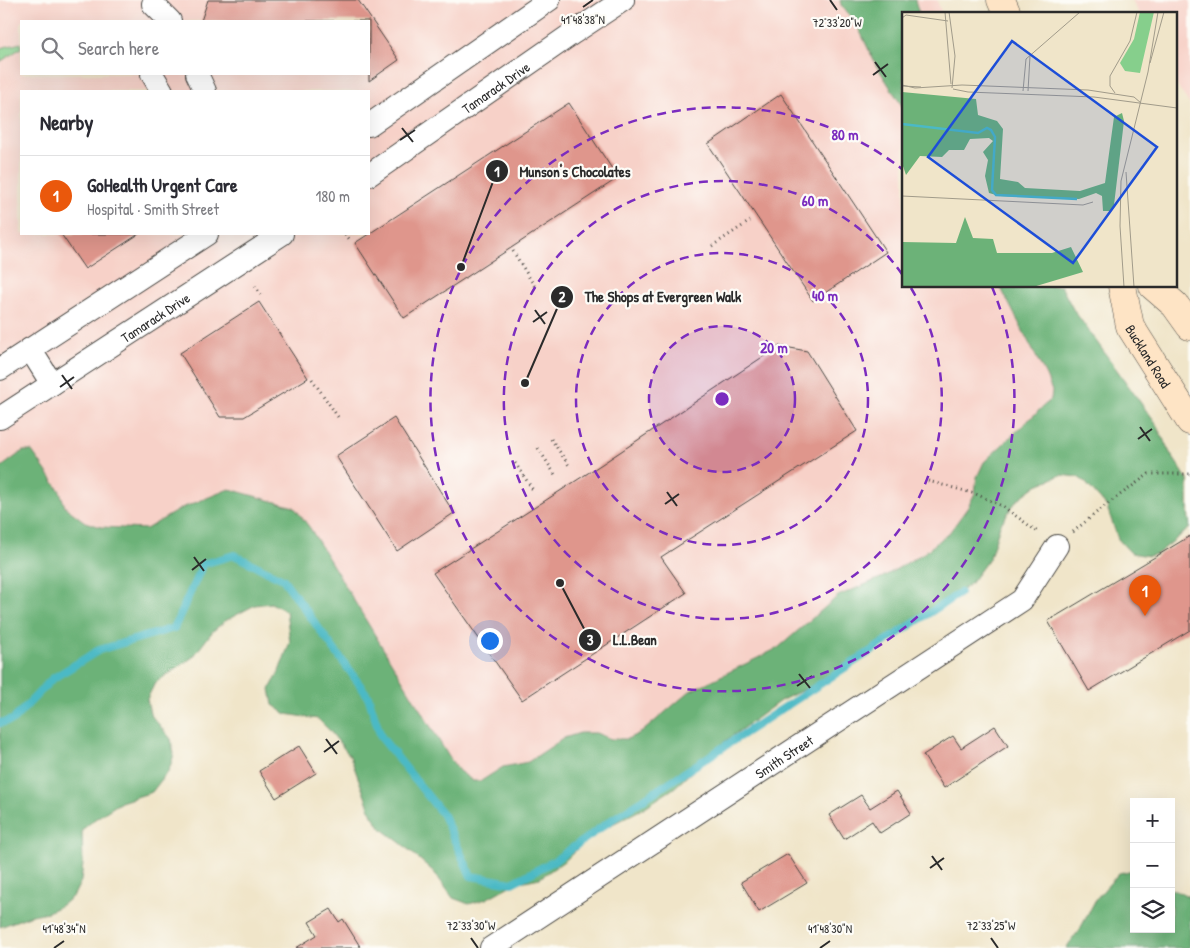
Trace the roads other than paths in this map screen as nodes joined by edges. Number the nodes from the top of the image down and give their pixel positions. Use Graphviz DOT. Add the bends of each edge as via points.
graph roads {
  1 [pos="549,0"];
  2 [pos="623,0"];
  3 [pos="1001,0"];
  4 [pos="150,9"];
  5 [pos="1006,12"];
  6 [pos="168,20"];
  7 [pos="153,75"];
  8 [pos="197,75"];
  9 [pos="161,90"];
  10 [pos="205,90"];
  11 [pos="370,124"];
  12 [pos="370,174"];
  13 [pos="205,235"];
  14 [pos="270,237"];
  15 [pos="1122,288"];
  16 [pos="1155,288"];
  17 [pos="1190,326"];
  18 [pos="30,349"];
  19 [pos="0,368"];
  20 [pos="52,384"];
  21 [pos="0,418"];
  22 [pos="1190,421"];
  23 [pos="1057,546"];
  24 [pos="491,948"];
  1 -- 11 [label="street"];
  2 -- 12 [label="street, Tamarack Drive"];
  3 -- 5 [label="main road"];
  4 -- 6 [label="street"];
  7 -- 9 [label="street"];
  8 -- 10 [label="street"];
  13 -- 18 [label="street"];
  14 -- 20 [label="street, Tamarack Drive"];
  15 -- 22 [label="main road, Buckland Road" via="1130,326"];
  16 -- 17 [label="main road" via="1175,305"];
  18 -- 19 [label="street"];
  18 -- 20 [label="street"];
  20 -- 21 [label="street, Tamarack Drive"];
  23 -- 24 [label="street, Smith Street" via="1022,600"];
}
